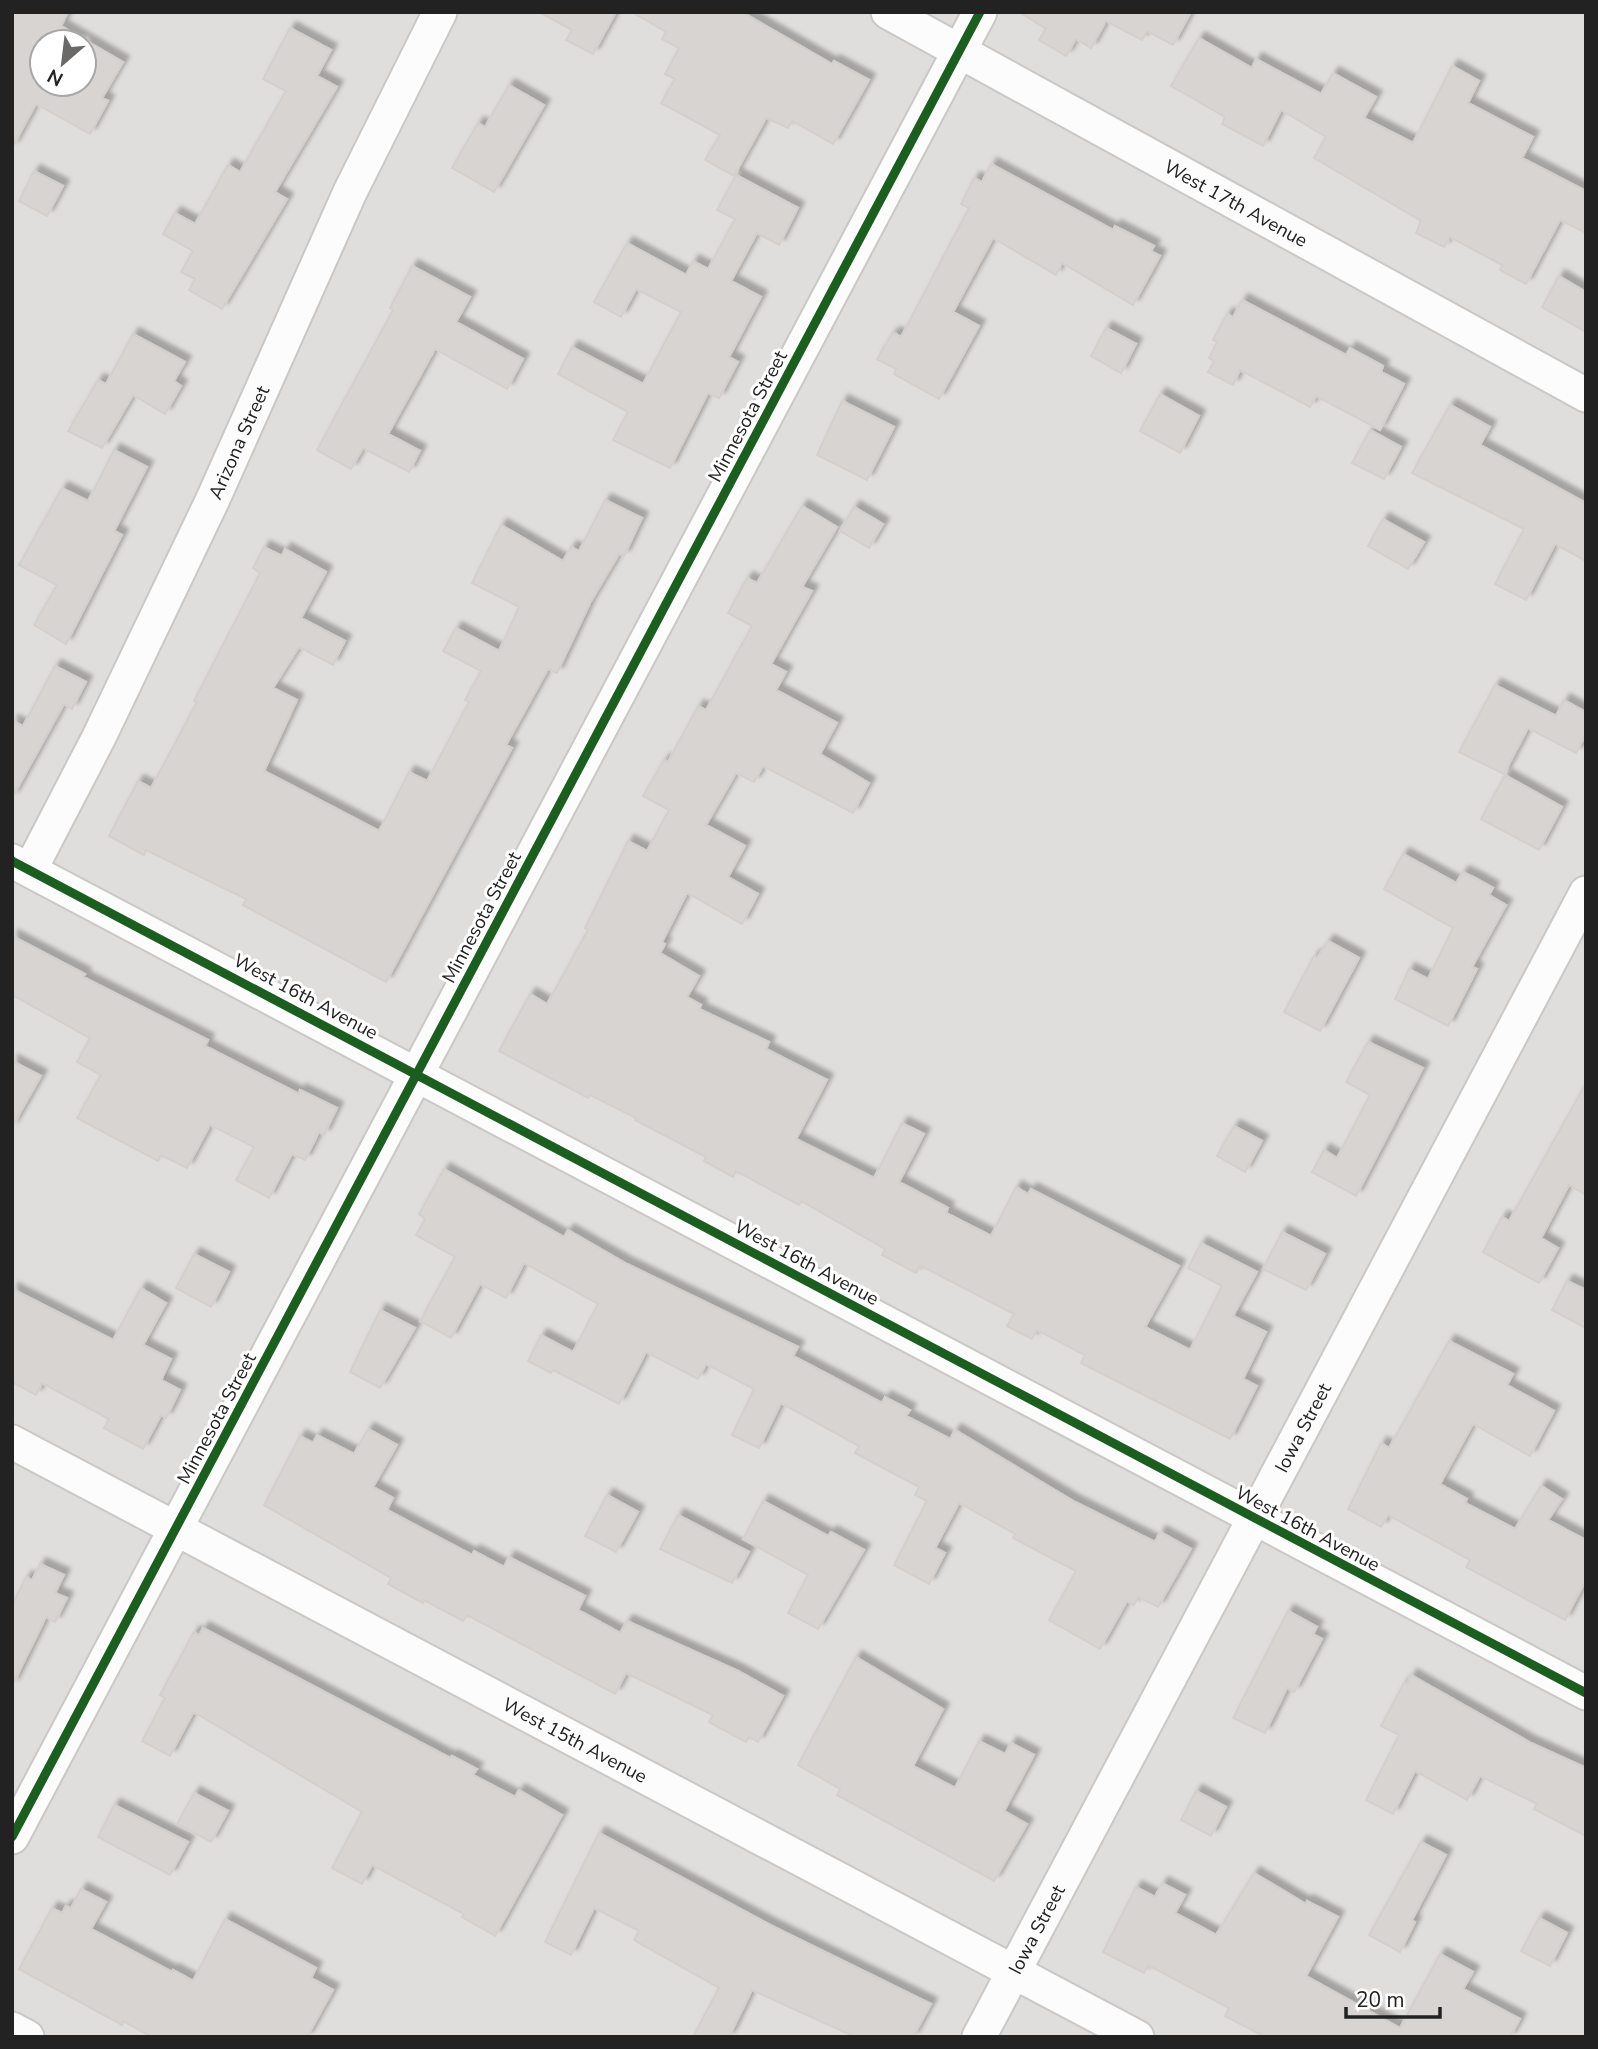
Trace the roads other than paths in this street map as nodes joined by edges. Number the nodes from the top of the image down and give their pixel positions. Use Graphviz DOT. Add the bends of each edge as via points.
graph roads {
  1 [pos="440,12"];
  2 [pos="888,12"];
  3 [pos="980,12"];
  4 [pos="960,51"];
  5 [pos="1586,395"];
  6 [pos="21,866"];
  7 [pos="1586,893"];
  8 [pos="417,1074"];
  9 [pos="12,1442"];
  10 [pos="1252,1518"];
  11 [pos="177,1530"];
  12 [pos="1586,1693"];
  13 [pos="12,1837"];
  14 [pos="1014,1971"];
  15 [pos="12,2029"];
  16 [pos="27,2037"];
  17 [pos="979,2037"];
  18 [pos="1137,2037"];
  1 -- 6 [label="street, Arizona Street" via="350,192 213,499 99,737"];
  2 -- 4 [label="street, West 17th Avenue"];
  3 -- 4 [label="street, Minnesota Street"];
  4 -- 5 [label="street, West 17th Avenue"];
  4 -- 8 [label="street, Minnesota Street"];
  6 -- 8 [label="street, West 16th Avenue"];
  7 -- 10 [label="street, Iowa Street"];
  8 -- 10 [label="street, West 16th Avenue"];
  8 -- 11 [label="street, Minnesota Street"];
  9 -- 11 [label="street, West 15th Avenue"];
  10 -- 12 [label="street, West 16th Avenue"];
  10 -- 14 [label="street, Iowa Street"];
  11 -- 13 [label="street, Minnesota Street"];
  11 -- 14 [label="street, West 15th Avenue"];
  14 -- 17 [label="street, Iowa Street"];
  14 -- 18 [label="street, West 15th Avenue"];
  15 -- 16 [label="street"];
}
